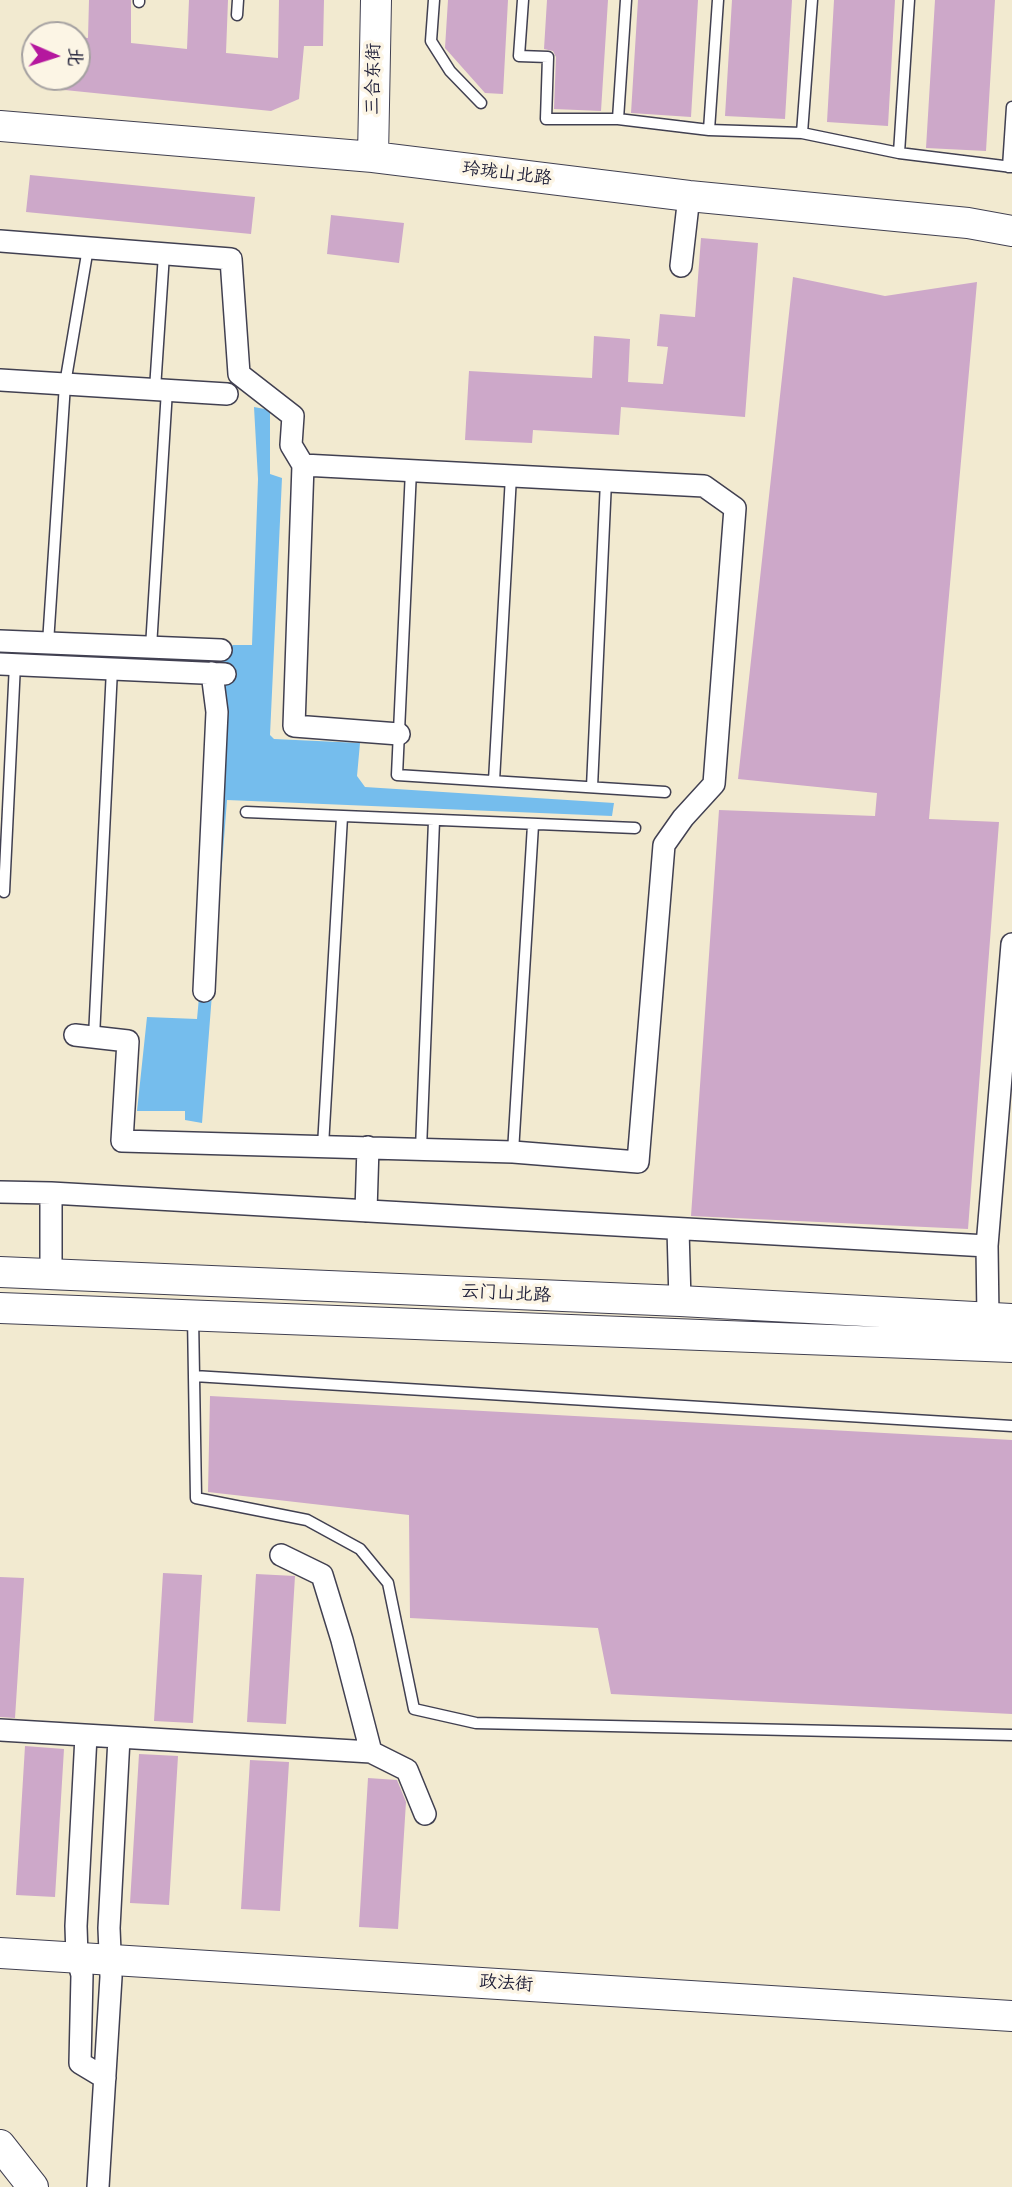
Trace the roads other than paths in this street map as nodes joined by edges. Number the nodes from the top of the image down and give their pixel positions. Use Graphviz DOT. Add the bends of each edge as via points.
graph roads {
  1 [pos="238,0"];
  2 [pos="376,0"];
  3 [pos="433,0"];
  4 [pos="523,0"];
  5 [pos="626,0"];
  6 [pos="718,0"];
  7 [pos="812,0"];
  8 [pos="909,0"];
  9 [pos="237,15"];
  10 [pos="481,103"];
  11 [pos="1012,107"];
  12 [pos="618,119"];
  13 [pos="0,126"];
  14 [pos="709,130"];
  15 [pos="802,133"];
  16 [pos="899,153"];
  17 [pos="373,158"];
  18 [pos="1010,167"];
  19 [pos="689,196"];
  20 [pos="1012,231"];
  21 [pos="0,241"];
  22 [pos="88,248"];
  23 [pos="164,254"];
  24 [pos="681,266"];
  25 [pos="0,380"];
  26 [pos="65,384"];
  27 [pos="161,390"];
  28 [pos="227,394"];
  29 [pos="303,465"];
  30 [pos="411,471"];
  31 [pos="511,476"];
  32 [pos="606,481"];
  33 [pos="0,641"];
  34 [pos="48,643"];
  35 [pos="151,647"];
  36 [pos="221,650"];
  37 [pos="8,664"];
  38 [pos="112,669"];
  39 [pos="399,734"];
  40 [pos="494,781"];
  41 [pos="592,787"];
  42 [pos="665,792"];
  43 [pos="246,812"];
  44 [pos="342,817"];
  45 [pos="434,821"];
  46 [pos="533,825"];
  47 [pos="635,828"];
  48 [pos="4,892"];
  49 [pos="1012,944"];
  50 [pos="204,991"];
  51 [pos="85,1036"];
  52 [pos="323,1146"];
  53 [pos="368,1147"];
  54 [pos="421,1149"];
  55 [pos="513,1152"];
  56 [pos="0,1192"];
  57 [pos="51,1193"];
  58 [pos="366,1211"];
  59 [pos="678,1229"];
  60 [pos="987,1246"];
  61 [pos="0,1272"];
  62 [pos="51,1274"];
  63 [pos="680,1301"];
  64 [pos="0,1308"];
  65 [pos="194,1314"];
  66 [pos="1000,1318"];
  67 [pos="1012,1347"];
  68 [pos="194,1376"];
  69 [pos="1012,1426"];
  70 [pos="281,1555"];
  71 [pos="0,1730"];
  72 [pos="1012,1735"];
  73 [pos="86,1736"];
  74 [pos="119,1738"];
  75 [pos="371,1752"];
  76 [pos="425,1814"];
  77 [pos="0,1953"];
  78 [pos="76,1957"];
  79 [pos="109,1959"];
  80 [pos="1012,2016"];
  81 [pos="105,2078"];
  82 [pos="0,2145"];
  83 [pos="33,2187"];
  84 [pos="98,2187"];
  1 -- 9 [label="lane"];
  2 -- 17 [label="street, 三合东街"];
  3 -- 10 [label="lane" via="431,41 450,71"];
  4 -- 12 [label="lane" via="519,57 548,57 545,119"];
  5 -- 12 [label="lane"];
  6 -- 14 [label="lane"];
  7 -- 15 [label="lane"];
  8 -- 16 [label="lane"];
  11 -- 18 [label="lane"];
  12 -- 14 [label="lane"];
  13 -- 17 [label="street, 玲珑山北路"];
  14 -- 15 [label="lane"];
  15 -- 16 [label="lane"];
  16 -- 18 [label="lane"];
  17 -- 19 [label="street, 玲珑山北路"];
  19 -- 20 [label="street, 玲珑山北路"];
  19 -- 24 [label="street"];
  21 -- 22 [label="street"];
  22 -- 23 [label="street"];
  22 -- 26 [label="lane"];
  23 -- 27 [label="lane"];
  23 -- 29 [label="street" via="231,260 239,374 293,416 291,444"];
  25 -- 26 [label="street"];
  26 -- 27 [label="street"];
  26 -- 34 [label="lane"];
  27 -- 28 [label="street"];
  27 -- 35 [label="lane"];
  29 -- 30 [label="street"];
  29 -- 39 [label="street" via="294,726"];
  30 -- 31 [label="street"];
  30 -- 39 [label="lane"];
  31 -- 32 [label="street"];
  31 -- 40 [label="lane"];
  32 -- 41 [label="lane"];
  32 -- 55 [label="street" via="704,486 735,508 714,784 664,845 638,1162"];
  33 -- 34 [label="street"];
  34 -- 35 [label="street"];
  35 -- 36 [label="street"];
  37 -- 38 [label="street"];
  37 -- 48 [label="lane"];
  38 -- 50 [label="street" via="219,674"];
  38 -- 51 [label="lane"];
  39 -- 40 [label="lane" via="397,775"];
  40 -- 41 [label="lane"];
  41 -- 42 [label="lane"];
  43 -- 44 [label="lane"];
  44 -- 45 [label="lane"];
  44 -- 52 [label="lane"];
  45 -- 46 [label="lane"];
  45 -- 54 [label="lane"];
  46 -- 47 [label="lane"];
  46 -- 55 [label="lane"];
  49 -- 60 [label="street"];
  51 -- 52 [label="street" via="128,1041 122,1141"];
  52 -- 53 [label="street"];
  53 -- 54 [label="street"];
  53 -- 58 [label="street"];
  54 -- 55 [label="street"];
  56 -- 57 [label="street"];
  57 -- 58 [label="street"];
  57 -- 62 [label="street"];
  58 -- 59 [label="street"];
  59 -- 60 [label="street"];
  59 -- 63 [label="street"];
  60 -- 66 [label="street"];
  61 -- 62 [label="street, 云门山北路"];
  62 -- 63 [label="street, 云门山北路"];
  63 -- 66 [label="street, 云门山北路"];
  64 -- 65 [label="street, 云门山北路"];
  65 -- 67 [label="street, 云门山北路"];
  65 -- 68 [label="lane"];
  68 -- 69 [label="lane"];
  68 -- 72 [label="lane" via="196,1498 307,1520 360,1549 388,1583 414,1709 476,1723"];
  70 -- 75 [label="street" via="322,1575"];
  71 -- 73 [label="street"];
  73 -- 74 [label="street"];
  73 -- 78 [label="street"];
  74 -- 75 [label="street"];
  74 -- 79 [label="street"];
  75 -- 76 [label="street" via="407,1770"];
  77 -- 78 [label="street, 政法街"];
  78 -- 79 [label="street, 政法街"];
  78 -- 81 [label="street" via="82,1975 80,2063"];
  79 -- 80 [label="street, 政法街"];
  79 -- 81 [label="street"];
  81 -- 84 [label="street"];
  82 -- 83 [label="street"];
}
